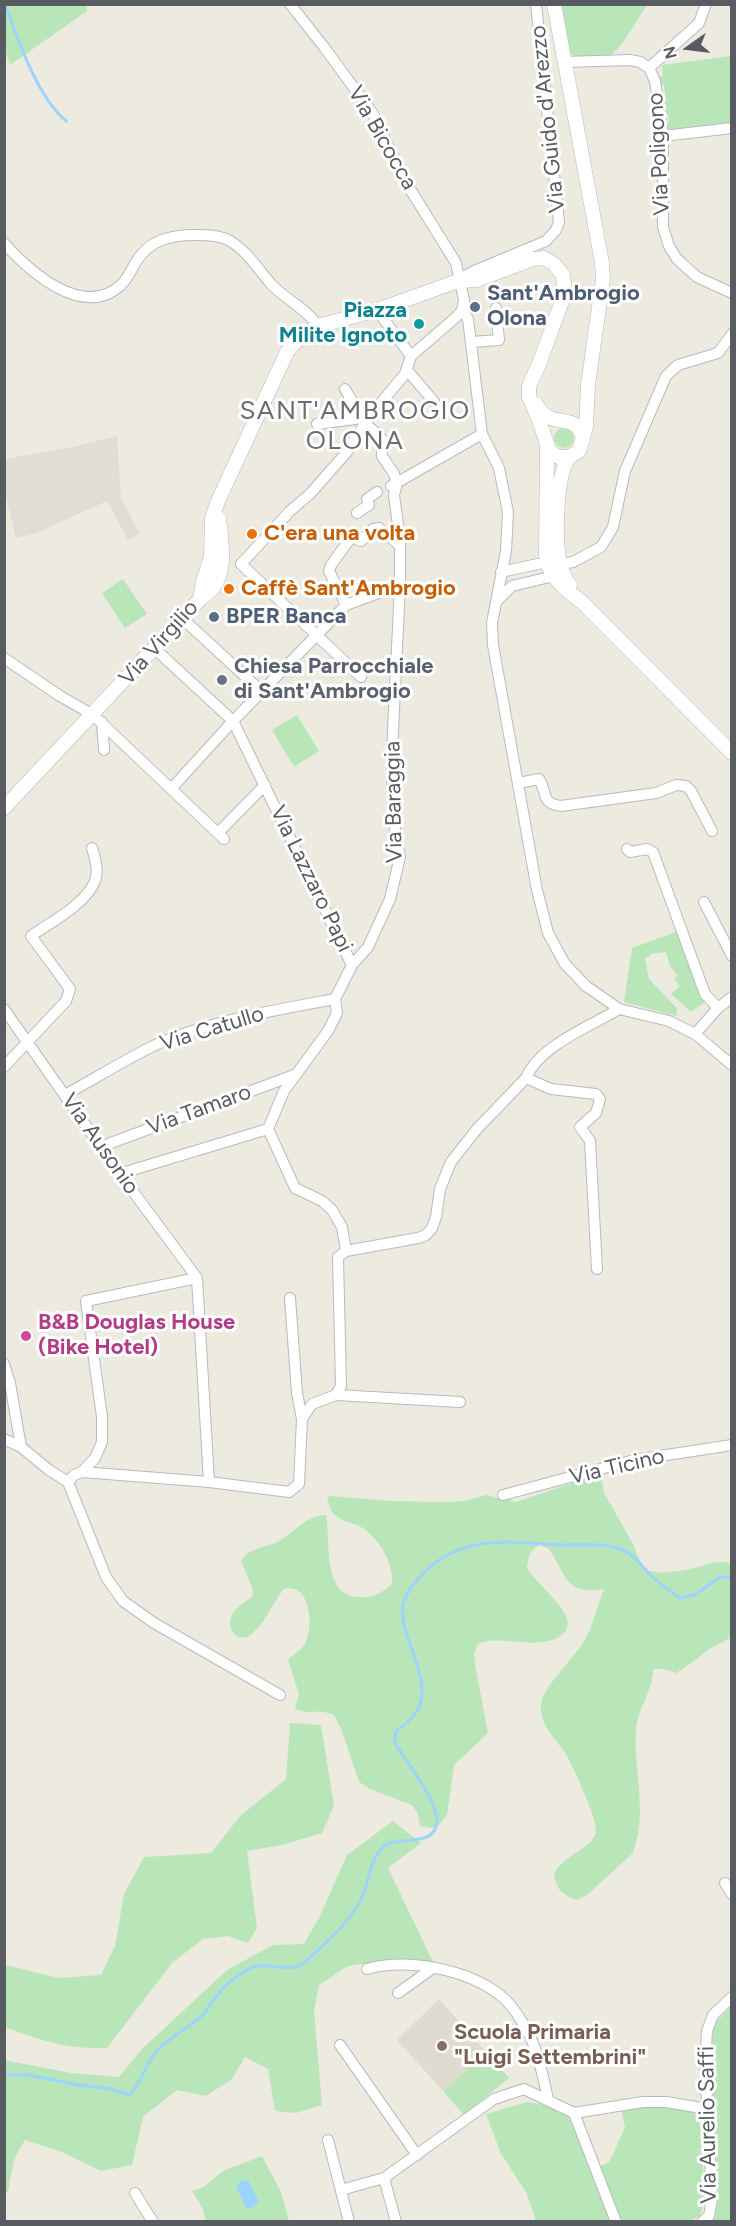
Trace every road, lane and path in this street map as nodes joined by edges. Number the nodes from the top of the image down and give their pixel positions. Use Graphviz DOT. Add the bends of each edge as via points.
graph roads {
  1 [pos="290,4"];
  2 [pos="536,4"];
  3 [pos="554,4"];
  4 [pos="706,4"];
  5 [pos="565,62"];
  6 [pos="649,68"];
  7 [pos="732,128"];
  8 [pos="663,136"];
  9 [pos="4,243"];
  10 [pos="458,281"];
  11 [pos="732,293"];
  12 [pos="464,300"];
  13 [pos="496,308"];
  14 [pos="377,310"];
  15 [pos="318,326"];
  16 [pos="732,334"];
  17 [pos="471,342"];
  18 [pos="411,356"];
  19 [pos="407,370"];
  20 [pos="533,380"];
  21 [pos="588,385"];
  22 [pos="345,389"];
  23 [pos="435,403"];
  24 [pos="370,417"];
  25 [pos="560,421"];
  26 [pos="317,424"];
  27 [pos="482,434"];
  28 [pos="583,439"];
  29 [pos="546,442"];
  30 [pos="568,458"];
  31 [pos="393,485"];
  32 [pos="377,492"];
  33 [pos="357,513"];
  34 [pos="400,546"];
  35 [pos="217,559"];
  36 [pos="241,564"];
  37 [pos="554,568"];
  38 [pos="501,572"];
  39 [pos="400,585"];
  40 [pos="346,604"];
  41 [pos="494,604"];
  42 [pos="183,619"];
  43 [pos="314,632"];
  44 [pos="155,649"];
  45 [pos="4,658"];
  46 [pos="361,677"];
  47 [pos="261,691"];
  48 [pos="98,718"];
  49 [pos="233,721"];
  50 [pos="104,750"];
  51 [pos="732,753"];
  52 [pos="519,783"];
  53 [pos="265,785"];
  54 [pos="171,789"];
  55 [pos="4,808"];
  56 [pos="712,831"];
  57 [pos="92,848"];
  58 [pos="627,849"];
  59 [pos="704,902"];
  60 [pos="732,956"];
  61 [pos="352,965"];
  62 [pos="732,997"];
  63 [pos="335,999"];
  64 [pos="718,1008"];
  65 [pos="619,1009"];
  66 [pos="4,1010"];
  67 [pos="695,1034"];
  68 [pos="28,1042"];
  69 [pos="732,1065"];
  70 [pos="4,1067"];
  71 [pos="297,1074"];
  72 [pos="526,1078"];
  73 [pos="64,1095"];
  74 [pos="268,1129"];
  75 [pos="100,1147"];
  76 [pos="119,1174"];
  77 [pos="346,1251"];
  78 [pos="597,1269"];
  79 [pos="197,1278"];
  80 [pos="290,1298"];
  81 [pos="4,1364"];
  82 [pos="336,1395"];
  83 [pos="460,1402"];
  84 [pos="302,1419"];
  85 [pos="4,1439"];
  86 [pos="732,1445"];
  87 [pos="21,1447"];
  88 [pos="82,1472"];
  89 [pos="68,1482"];
  90 [pos="208,1482"];
  91 [pos="503,1495"];
  92 [pos="280,1695"];
  93 [pos="725,1883"];
  94 [pos="732,1894"];
  95 [pos="433,1968"];
  96 [pos="368,1969"];
  97 [pos="398,1993"];
  98 [pos="732,1997"];
  99 [pos="340,2045"];
  100 [pos="548,2099"];
  101 [pos="708,2109"];
  102 [pos="574,2113"];
  103 [pos="328,2140"];
  104 [pos="417,2155"];
  105 [pos="384,2178"];
  106 [pos="341,2190"];
  107 [pos="135,2193"];
  108 [pos="153,2222"];
  109 [pos="349,2222"];
  110 [pos="396,2222"];
  111 [pos="616,2222"];
  112 [pos="702,2222"];
  1 -- 10 [label="street, Via Bicocca" via="373,114 405,181 456,263"];
  2 -- 10 [label="street, Via Guido d'Arezzo" via="559,222 546,241"];
  3 -- 5 [label="main road"];
  4 -- 6 [label="street" via="699,23"];
  5 -- 6 [label="street, Via Poligono" via="630,60"];
  5 -- 21 [label="main road" via="602,263"];
  6 -- 8 [label="street, Via Poligono" via="655,81"];
  7 -- 8 [label="street"];
  8 -- 11 [label="street, Via Poligono" via="663,227 669,246 697,277"];
  9 -- 15 [label="street" via="49,284 91,296 121,285 142,253 159,240 186,235 224,238"];
  10 -- 12 [label="street"];
  10 -- 14 [label="main road"];
  10 -- 20 [label="main road" via="477,280 539,258 559,269 565,282 564,299"];
  12 -- 17 [label="street"];
  12 -- 18 [label="street" via="462,311"];
  13 -- 17 [label="street" via="498,340"];
  14 -- 15 [label="main road"];
  14 -- 18 [label="street"];
  15 -- 35 [label="main road" via="300,337 287,352 218,501"];
  16 -- 37 [label="street" via="718,353 678,365 666,376 625,471 613,527 601,547"];
  17 -- 27 [label="street"];
  18 -- 19 [label="street"];
  19 -- 23 [label="street"];
  19 -- 24 [label="street"];
  20 -- 25 [label="main road" via="537,407 546,417"];
  20 -- 29 [label="main road" via="529,398"];
  21 -- 25 [label="main road" via="576,413"];
  21 -- 28 [label="main road"];
  22 -- 24 [label="street" via="358,409"];
  24 -- 26 [label="street"];
  24 -- 31 [label="street" via="382,439 382,456 394,474"];
  24 -- 36 [label="street" via="346,453"];
  25 -- 28 [label="main road" via="579,427"];
  25 -- 29 [label="main road" via="549,428"];
  27 -- 31 [label="street"];
  27 -- 38 [label="street" via="499,468 508,512"];
  28 -- 30 [label="main road" via="579,451"];
  29 -- 30 [label="main road" via="553,454"];
  29 -- 37 [label="main road"];
  30 -- 37 [label="main road" via="561,472"];
  31 -- 34 [label="street, Via Baraggia"];
  32 -- 33 [label="street" via="366,499 369,505"];
  34 -- 39 [label="street, Via Baraggia"];
  34 -- 40 [label="street" via="379,528 361,541 351,537 329,571"];
  35 -- 36 [label="street"];
  35 -- 42 [label="main road, Via Virgilio" via="220,576 214,589"];
  36 -- 43 [label="street"];
  37 -- 38 [label="street"];
  37 -- 41 [label="street" via="512,586"];
  37 -- 51 [label="main road" via="582,602"];
  38 -- 41 [label="street"];
  39 -- 40 [label="street"];
  39 -- 61 [label="street, Via Baraggia" via="392,752 393,819 400,857 390,899 368,947"];
  40 -- 43 [label="street"];
  41 -- 52 [label="street" via="493,645"];
  42 -- 44 [label="main road, Via Virgilio"];
  42 -- 47 [label="street"];
  43 -- 46 [label="street"];
  43 -- 47 [label="street"];
  44 -- 48 [label="main road, Via Virgilio"];
  44 -- 49 [label="street, Via Lazzaro Papi"];
  45 -- 48 [label="street"];
  47 -- 49 [label="street"];
  48 -- 50 [label="street"];
  48 -- 54 [label="street"];
  48 -- 55 [label="main road, Via Virgilio"];
  49 -- 53 [label="street, Via Lazzaro Papi"];
  49 -- 54 [label="street"];
  52 -- 56 [label="street" via="538,779 546,800 561,806 686,786"];
  52 -- 65 [label="street" via="548,933 565,964 586,986"];
  53 -- 54 [label="street" via="221,836"];
  53 -- 61 [label="street, Via Lazzaro Papi"];
  57 -- 68 [label="street" via="97,865 95,880 83,899 31,936 70,989 66,1001"];
  58 -- 64 [label="street" via="653,852 705,994"];
  59 -- 60 [label="street"];
  61 -- 63 [label="street, Via Lazzaro Papi"];
  62 -- 64 [label="street"];
  63 -- 71 [label="street, Via Lazzaro Papi" via="337,1013"];
  63 -- 73 [label="street, Via Catullo" via="197,1030 154,1046"];
  64 -- 67 [label="street"];
  65 -- 67 [label="street" via="669,1021"];
  65 -- 72 [label="street" via="540,1056"];
  66 -- 68 [label="street, Via Ausonio"];
  67 -- 69 [label="street"];
  68 -- 70 [label="street"];
  68 -- 73 [label="street, Via Ausonio"];
  71 -- 74 [label="street, Via Lazzaro Papi" via="284,1091"];
  71 -- 75 [label="street, Via Tamaro"];
  72 -- 77 [label="street" via="451,1162 440,1189 436,1217 426,1235"];
  72 -- 78 [label="street" via="551,1089 596,1094 600,1099 596,1113 580,1127 590,1141"];
  73 -- 75 [label="street, Via Ausonio"];
  74 -- 76 [label="street"];
  74 -- 77 [label="street" via="295,1188 332,1210 342,1227"];
  75 -- 76 [label="street, Via Ausonio"];
  76 -- 79 [label="street, Via Ausonio"];
  77 -- 82 [label="street" via="338,1257 341,1386"];
  79 -- 88 [label="street" via="86,1301 102,1442 96,1458"];
  79 -- 90 [label="street"];
  80 -- 84 [label="street"];
  81 -- 87 [label="street"];
  82 -- 83 [label="street"];
  82 -- 84 [label="street" via="312,1404"];
  84 -- 90 [label="street" via="299,1484 289,1492"];
  85 -- 87 [label="street"];
  86 -- 91 [label="street, Via Ticino" via="634,1460"];
  87 -- 89 [label="street"];
  88 -- 89 [label="street"];
  88 -- 90 [label="street"];
  89 -- 92 [label="street" via="106,1576 123,1601"];
  93 -- 94 [label="street"];
  95 -- 96 [label="street" via="385,1964"];
  95 -- 97 [label="street"];
  95 -- 100 [label="street" via="446,1969 502,1996 522,2022 539,2060"];
  98 -- 101 [label="street, Via Aurelio Saffi" via="713,2015 708,2031"];
  99 -- 104 [label="street"];
  100 -- 102 [label="street"];
  100 -- 104 [label="street" via="524,2090 494,2099"];
  101 -- 102 [label="street" via="644,2102"];
  101 -- 112 [label="street, Via Aurelio Saffi" via="712,2199 709,2216"];
  102 -- 111 [label="street"];
  103 -- 106 [label="street"];
  104 -- 105 [label="street"];
  105 -- 106 [label="street"];
  105 -- 110 [label="street"];
  106 -- 109 [label="street"];
  107 -- 108 [label="street"];
}
